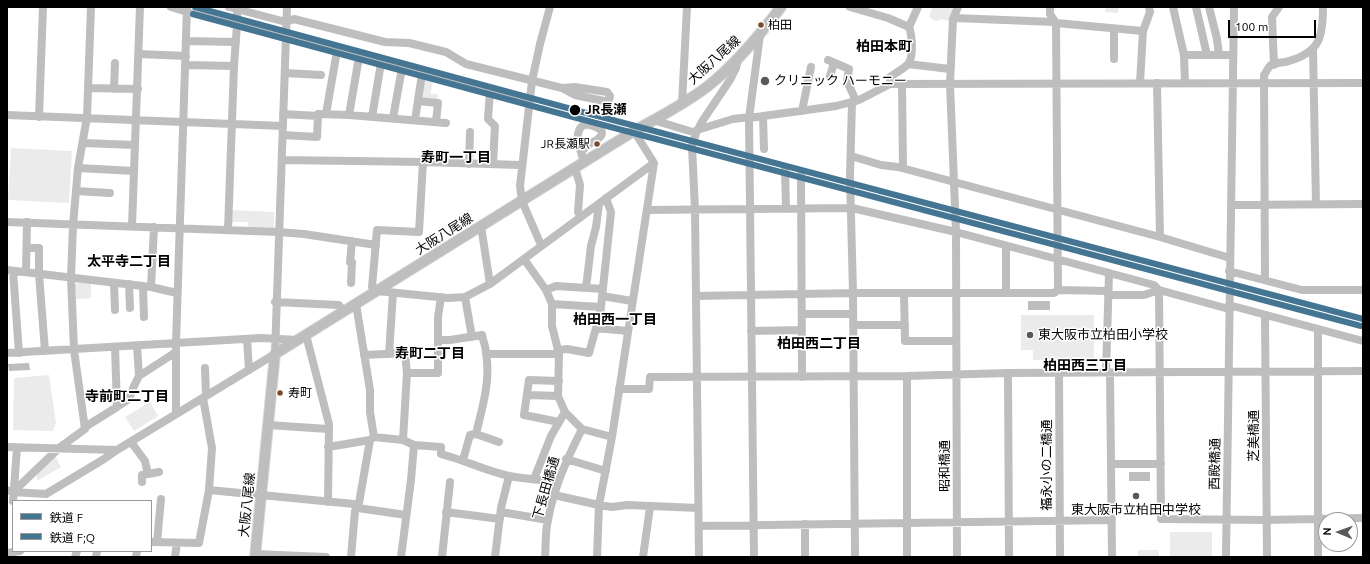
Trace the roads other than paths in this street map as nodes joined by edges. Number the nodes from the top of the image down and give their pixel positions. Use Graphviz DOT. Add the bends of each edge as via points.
graph roads {
  1 [pos="43,7"];
  2 [pos="91,7"];
  3 [pos="140,7"];
  4 [pos="163,7"];
  5 [pos="171,7"];
  6 [pos="287,7"];
  7 [pos="550,7"];
  8 [pos="687,7"];
  9 [pos="781,7"];
  10 [pos="850,7"];
  11 [pos="918,7"];
  12 [pos="958,7"];
  13 [pos="1050,7"];
  14 [pos="1149,7"];
  15 [pos="1173,7"];
  16 [pos="1196,7"];
  17 [pos="1209,7"];
  18 [pos="1234,7"];
  19 [pos="1279,7"];
  20 [pos="1323,7"];
  21 [pos="234,8"];
  22 [pos="185,10"];
  23 [pos="954,18"];
  24 [pos="286,22"];
  25 [pos="1056,23"];
  26 [pos="237,25"];
  27 [pos="909,27"];
  28 [pos="1114,29"];
  29 [pos="1143,32"];
  30 [pos="760,35"];
  31 [pos="286,38"];
  32 [pos="186,41"];
  33 [pos="236,42"];
  34 [pos="1313,49"];
  35 [pos="337,51"];
  36 [pos="139,54"];
  37 [pos="1184,55"];
  38 [pos="1207,55"];
  39 [pos="1219,55"];
  40 [pos="1233,55"];
  41 [pos="359,57"];
  42 [pos="1114,59"];
  43 [pos="186,61"];
  44 [pos="115,63"];
  45 [pos="380,63"];
  46 [pos="908,64"];
  47 [pos="1274,65"];
  48 [pos="234,66"];
  49 [pos="811,67"];
  50 [pos="402,68"];
  51 [pos="950,69"];
  52 [pos="285,73"];
  53 [pos="422,74"];
  54 [pos="321,75"];
  55 [pos="830,76"];
  56 [pos="725,77"];
  57 [pos="532,81"];
  58 [pos="1232,82"];
  59 [pos="1056,83"];
  60 [pos="1140,83"];
  61 [pos="1157,83"];
  62 [pos="1185,83"];
  63 [pos="1263,83"];
  64 [pos="1314,83"];
  65 [pos="1363,83"];
  66 [pos="890,84"];
  67 [pos="902,84"];
  68 [pos="950,84"];
  69 [pos="88,88"];
  70 [pos="562,88"];
  71 [pos="114,89"];
  72 [pos="138,89"];
  73 [pos="490,92"];
  74 [pos="418,101"];
  75 [pos="529,102"];
  76 [pos="854,102"];
  77 [pos="682,104"];
  78 [pos="802,111"];
  79 [pos="283,114"];
  80 [pos="326,114"];
  81 [pos="7,115"];
  82 [pos="349,115"];
  83 [pos="318,116"];
  84 [pos="763,116"];
  85 [pos="39,117"];
  86 [pos="87,117"];
  87 [pos="372,117"];
  88 [pos="750,117"];
  89 [pos="393,118"];
  90 [pos="137,120"];
  91 [pos="415,120"];
  92 [pos="653,120"];
  93 [pos="184,122"];
  94 [pos="436,122"];
  95 [pos="446,123"];
  96 [pos="232,124"];
  97 [pos="283,126"];
  98 [pos="634,131"];
  99 [pos="697,131"];
  100 [pos="470,132"];
  101 [pos="283,135"];
  102 [pos="83,143"];
  103 [pos="135,145"];
  104 [pos="764,148"];
  105 [pos="582,151"];
  106 [pos="851,156"];
  107 [pos="282,160"];
  108 [pos="423,162"];
  109 [pos="654,163"];
  110 [pos="469,164"];
  111 [pos="493,164"];
  112 [pos="521,165"];
  113 [pos="580,165"];
  114 [pos="78,168"];
  115 [pos="903,168"];
  116 [pos="785,169"];
  117 [pos="134,171"];
  118 [pos="801,175"];
  119 [pos="954,182"];
  120 [pos="76,191"];
  121 [pos="110,193"];
  122 [pos="606,198"];
  123 [pos="522,201"];
  124 [pos="599,204"];
  125 [pos="1316,204"];
  126 [pos="1363,204"];
  127 [pos="1231,205"];
  128 [pos="1264,205"];
  129 [pos="852,208"];
  130 [pos="786,209"];
  131 [pos="802,209"];
  132 [pos="647,210"];
  133 [pos="695,210"];
  134 [pos="750,210"];
  135 [pos="1057,210"];
  136 [pos="581,217"];
  137 [pos="7,222"];
  138 [pos="27,222"];
  139 [pos="72,225"];
  140 [pos="132,226"];
  141 [pos="481,226"];
  142 [pos="154,227"];
  143 [pos="180,228"];
  144 [pos="228,230"];
  145 [pos="278,232"];
  146 [pos="956,232"];
  147 [pos="1160,237"];
  148 [pos="352,241"];
  149 [pos="376,244"];
  150 [pos="542,245"];
  151 [pos="1006,246"];
  152 [pos="27,248"];
  153 [pos="524,258"];
  154 [pos="1230,258"];
  155 [pos="1057,259"];
  156 [pos="10,270"];
  157 [pos="1230,271"];
  158 [pos="26,272"];
  159 [pos="1109,273"];
  160 [pos="40,274"];
  161 [pos="71,278"];
  162 [pos="1264,280"];
  163 [pos="114,283"];
  164 [pos="351,283"];
  165 [pos="129,284"];
  166 [pos="490,284"];
  167 [pos="147,286"];
  168 [pos="586,288"];
  169 [pos="546,290"];
  170 [pos="1058,290"];
  171 [pos="1159,290"];
  172 [pos="1363,290"];
  173 [pos="377,291"];
  174 [pos="904,292"];
  175 [pos="956,292"];
  176 [pos="1006,292"];
  177 [pos="177,293"];
  178 [pos="393,293"];
  179 [pos="602,293"];
  180 [pos="853,293"];
  181 [pos="1108,293"];
  182 [pos="802,294"];
  183 [pos="751,295"];
  184 [pos="696,296"];
  185 [pos="465,297"];
  186 [pos="441,298"];
  187 [pos="632,301"];
  188 [pos="275,302"];
  189 [pos="356,304"];
  190 [pos="552,304"];
  191 [pos="1229,307"];
  192 [pos="130,308"];
  193 [pos="601,308"];
  194 [pos="115,310"];
  195 [pos="344,312"];
  196 [pos="802,314"];
  197 [pos="853,314"];
  198 [pos="1265,316"];
  199 [pos="144,317"];
  200 [pos="853,325"];
  201 [pos="905,325"];
  202 [pos="598,328"];
  203 [pos="1318,329"];
  204 [pos="802,330"];
  205 [pos="628,331"];
  206 [pos="751,331"];
  207 [pos="302,337"];
  208 [pos="472,337"];
  209 [pos="247,339"];
  210 [pos="274,339"];
  211 [pos="438,340"];
  212 [pos="956,341"];
  213 [pos="1363,341"];
  214 [pos="176,343"];
  215 [pos="138,346"];
  216 [pos="115,347"];
  217 [pos="74,350"];
  218 [pos="45,351"];
  219 [pos="176,352"];
  220 [pos="559,352"];
  221 [pos="7,353"];
  222 [pos="19,353"];
  223 [pos="274,354"];
  224 [pos="389,354"];
  225 [pos="486,354"];
  226 [pos="364,355"];
  227 [pos="205,368"];
  228 [pos="249,370"];
  229 [pos="1363,371"];
  230 [pos="1229,372"];
  231 [pos="1266,372"];
  232 [pos="1318,372"];
  233 [pos="407,373"];
  234 [pos="1008,373"];
  235 [pos="1059,373"];
  236 [pos="1108,373"];
  237 [pos="1161,373"];
  238 [pos="956,375"];
  239 [pos="139,376"];
  240 [pos="853,376"];
  241 [pos="907,376"];
  242 [pos="696,377"];
  243 [pos="752,377"];
  244 [pos="802,377"];
  245 [pos="559,382"];
  246 [pos="619,389"];
  247 [pos="528,395"];
  248 [pos="558,396"];
  249 [pos="205,397"];
  250 [pos="117,407"];
  251 [pos="565,412"];
  252 [pos="176,414"];
  253 [pos="559,422"];
  254 [pos="268,425"];
  255 [pos="84,427"];
  256 [pos="328,429"];
  257 [pos="582,429"];
  258 [pos="476,434"];
  259 [pos="612,437"];
  260 [pos="372,439"];
  261 [pos="403,440"];
  262 [pos="131,442"];
  263 [pos="499,442"];
  264 [pos="414,445"];
  265 [pos="7,447"];
  266 [pos="328,447"];
  267 [pos="17,448"];
  268 [pos="59,448"];
  269 [pos="117,450"];
  270 [pos="463,460"];
  271 [pos="566,460"];
  272 [pos="1111,464"];
  273 [pos="1161,464"];
  274 [pos="159,472"];
  275 [pos="606,472"];
  276 [pos="148,474"];
  277 [pos="508,476"];
  278 [pos="534,479"];
  279 [pos="142,482"];
  280 [pos="450,482"];
  281 [pos="558,482"];
  282 [pos="209,490"];
  283 [pos="10,491"];
  284 [pos="260,495"];
  285 [pos="554,495"];
  286 [pos="161,500"];
  287 [pos="328,502"];
  288 [pos="357,506"];
  289 [pos="599,506"];
  290 [pos="650,507"];
  291 [pos="698,508"];
  292 [pos="446,512"];
  293 [pos="1318,512"];
  294 [pos="406,515"];
  295 [pos="500,516"];
  296 [pos="1318,519"];
  297 [pos="548,520"];
  298 [pos="1060,520"];
  299 [pos="1112,520"];
  300 [pos="1227,520"];
  301 [pos="1266,520"];
  302 [pos="957,522"];
  303 [pos="1009,522"];
  304 [pos="854,523"];
  305 [pos="907,523"];
  306 [pos="805,524"];
  307 [pos="754,525"];
  308 [pos="698,526"];
  309 [pos="154,542"];
  310 [pos="177,543"];
  311 [pos="255,556"];
  312 [pos="175,557"];
  313 [pos="326,557"];
  314 [pos="351,557"];
  315 [pos="401,557"];
  316 [pos="442,557"];
  317 [pos="495,557"];
  318 [pos="544,557"];
  319 [pos="597,557"];
  320 [pos="643,557"];
  321 [pos="699,557"];
  322 [pos="754,557"];
  323 [pos="805,557"];
  324 [pos="855,557"];
  325 [pos="907,557"];
  326 [pos="957,557"];
  327 [pos="1009,557"];
  328 [pos="1060,557"];
  329 [pos="1112,557"];
  330 [pos="1226,557"];
  331 [pos="1267,557"];
  1 -- 85 [label="street"];
  2 -- 69 [label="street"];
  3 -- 36 [label="street"];
  4 -- 22 [label="street"];
  5 -- 22 [label="street"];
  6 -- 24 [label="street"];
  7 -- 57 [label="street"];
  8 -- 77 [label="street"];
  9 -- 30 [label="main road, 大阪八尾線"];
  10 -- 27 [label="street"];
  11 -- 27 [label="street"];
  12 -- 23 [label="street, 昭和橋通"];
  13 -- 25 [label="street" via="1050,14"];
  14 -- 29 [label="street" via="1150,12"];
  15 -- 37 [label="street"];
  16 -- 38 [label="street"];
  17 -- 39 [label="street"];
  18 -- 40 [label="street, 西殿橋通"];
  19 -- 47 [label="street" via="1272,17"];
  20 -- 34 [label="street" via="1317,44"];
  21 -- 24 [label="street"];
  21 -- 26 [label="street"];
  22 -- 26 [label="street"];
  22 -- 32 [label="street"];
  23 -- 25 [label="street"];
  23 -- 51 [label="street, 昭和橋通"];
  24 -- 31 [label="street"];
  24 -- 57 [label="street" via="294,19 385,42 409,43 446,52 466,64"];
  25 -- 28 [label="street"];
  25 -- 59 [label="street"];
  26 -- 31 [label="street"];
  26 -- 33 [label="street"];
  27 -- 46 [label="street" via="912,42"];
  28 -- 29 [label="street"];
  28 -- 42 [label="street"];
  29 -- 60 [label="street"];
  30 -- 56 [label="main road, 大阪八尾線" via="738,58"];
  30 -- 88 [label="street"];
  31 -- 35 [label="street"];
  31 -- 52 [label="street"];
  32 -- 33 [label="street"];
  32 -- 43 [label="street"];
  33 -- 48 [label="street"];
  34 -- 47 [label="street" via="1302,57"];
  34 -- 64 [label="street"];
  35 -- 41 [label="street"];
  35 -- 80 [label="street"];
  36 -- 43 [label="street"];
  36 -- 72 [label="street"];
  37 -- 38 [label="street"];
  37 -- 62 [label="street"];
  38 -- 39 [label="street"];
  39 -- 40 [label="street"];
  40 -- 58 [label="street, 西殿橋通"];
  41 -- 45 [label="street"];
  41 -- 82 [label="street"];
  43 -- 48 [label="street"];
  43 -- 93 [label="street"];
  44 -- 71 [label="street"];
  45 -- 50 [label="street"];
  45 -- 87 [label="street"];
  46 -- 51 [label="street"];
  46 -- 66 [label="street" via="890,77"];
  47 -- 63 [label="street" via="1271,65 1264,75"];
  48 -- 96 [label="street"];
  49 -- 78 [label="street"];
  50 -- 53 [label="street"];
  50 -- 89 [label="street"];
  51 -- 68 [label="street, 昭和橋通"];
  52 -- 54 [label="street"];
  52 -- 79 [label="street"];
  53 -- 73 [label="street"];
  53 -- 74 [label="street"];
  55 -- 76 [label="street" via="831,61 849,69 847,81"];
  56 -- 77 [label="main road, 大阪八尾線"];
  56 -- 99 [label="street"];
  57 -- 70 [label="street"];
  57 -- 75 [label="street"];
  58 -- 62 [label="street"];
  58 -- 63 [label="street"];
  58 -- 127 [label="street, 西殿橋通"];
  59 -- 60 [label="street"];
  59 -- 68 [label="street"];
  59 -- 135 [label="street"];
  60 -- 61 [label="street"];
  61 -- 62 [label="street"];
  61 -- 147 [label="street"];
  63 -- 64 [label="street"];
  63 -- 128 [label="street"];
  64 -- 65 [label="street"];
  64 -- 125 [label="street"];
  66 -- 67 [label="street"];
  66 -- 76 [label="street"];
  67 -- 68 [label="street"];
  67 -- 115 [label="street"];
  68 -- 119 [label="street, 昭和橋通"];
  69 -- 71 [label="street"];
  69 -- 86 [label="street"];
  70 -- 70 [label="street" via="575,87 607,92 610,96 609,100 604,101 575,95"];
  71 -- 72 [label="street"];
  72 -- 90 [label="street"];
  73 -- 75 [label="street"];
  73 -- 111 [label="street" via="488,119 495,126"];
  74 -- 91 [label="street"];
  74 -- 94 [label="street" via="438,103"];
  75 -- 112 [label="street"];
  76 -- 78 [label="street"];
  76 -- 106 [label="street"];
  77 -- 92 [label="main road, 大阪八尾線"];
  78 -- 84 [label="street"];
  79 -- 83 [label="street"];
  79 -- 97 [label="street"];
  80 -- 82 [label="street"];
  80 -- 83 [label="street"];
  81 -- 85 [label="street"];
  82 -- 87 [label="street"];
  83 -- 101 [label="street" via="317,137"];
  84 -- 88 [label="street"];
  84 -- 104 [label="street"];
  85 -- 86 [label="street"];
  86 -- 90 [label="street"];
  86 -- 102 [label="street"];
  87 -- 89 [label="street"];
  88 -- 99 [label="street" via="733,119"];
  88 -- 134 [label="street"];
  89 -- 91 [label="street"];
  90 -- 93 [label="street"];
  90 -- 103 [label="street"];
  91 -- 94 [label="street"];
  92 -- 98 [label="main road, 大阪八尾線"];
  92 -- 99 [label="street"];
  93 -- 96 [label="street"];
  93 -- 143 [label="street"];
  94 -- 95 [label="street"];
  96 -- 97 [label="street"];
  96 -- 144 [label="street"];
  97 -- 101 [label="street"];
  98 -- 109 [label="street"];
  98 -- 113 [label="main road, 大阪八尾線"];
  99 -- 133 [label="street" via="692,146"];
  100 -- 110 [label="street"];
  101 -- 107 [label="street"];
  102 -- 103 [label="street"];
  102 -- 114 [label="street"];
  103 -- 117 [label="street"];
  105 -- 113 [label="street"];
  106 -- 115 [label="street"];
  106 -- 129 [label="street"];
  107 -- 108 [label="street"];
  107 -- 145 [label="street"];
  108 -- 110 [label="street"];
  108 -- 149 [label="street" via="419,232 377,230"];
  109 -- 122 [label="street"];
  109 -- 132 [label="street"];
  110 -- 111 [label="street"];
  111 -- 112 [label="street"];
  112 -- 123 [label="street"];
  113 -- 123 [label="main road, 大阪八尾線"];
  113 -- 136 [label="street" via="578,212"];
  114 -- 117 [label="street"];
  114 -- 120 [label="street"];
  115 -- 119 [label="street"];
  116 -- 130 [label="street"];
  117 -- 140 [label="street"];
  118 -- 131 [label="street"];
  119 -- 135 [label="street"];
  119 -- 146 [label="street, 昭和橋通"];
  120 -- 121 [label="street"];
  120 -- 139 [label="street"];
  122 -- 124 [label="street"];
  122 -- 179 [label="street" via="611,212"];
  123 -- 141 [label="main road, 大阪八尾線"];
  123 -- 150 [label="street"];
  124 -- 136 [label="street"];
  124 -- 168 [label="street"];
  125 -- 126 [label="street"];
  125 -- 128 [label="street"];
  127 -- 128 [label="street"];
  127 -- 154 [label="street, 西殿橋通"];
  128 -- 162 [label="street"];
  129 -- 131 [label="street"];
  129 -- 146 [label="street"];
  129 -- 180 [label="street"];
  130 -- 131 [label="street"];
  130 -- 134 [label="street"];
  131 -- 182 [label="street"];
  132 -- 133 [label="street"];
  132 -- 187 [label="street"];
  133 -- 134 [label="street"];
  133 -- 184 [label="street"];
  134 -- 183 [label="street"];
  135 -- 147 [label="street"];
  135 -- 155 [label="street"];
  136 -- 150 [label="street"];
  137 -- 138 [label="street"];
  138 -- 139 [label="street"];
  138 -- 152 [label="street"];
  139 -- 140 [label="street"];
  139 -- 161 [label="street"];
  140 -- 142 [label="street"];
  141 -- 166 [label="street"];
  141 -- 173 [label="main road, 大阪八尾線"];
  142 -- 143 [label="street"];
  142 -- 167 [label="street"];
  143 -- 144 [label="street"];
  143 -- 177 [label="street"];
  144 -- 145 [label="street"];
  145 -- 148 [label="street"];
  145 -- 188 [label="street"];
  146 -- 151 [label="street"];
  146 -- 175 [label="street, 昭和橋通"];
  147 -- 154 [label="street"];
  148 -- 149 [label="street"];
  148 -- 164 [label="street"];
  149 -- 173 [label="street" via="372,287"];
  150 -- 153 [label="street"];
  151 -- 155 [label="street"];
  151 -- 176 [label="street"];
  152 -- 158 [label="street"];
  152 -- 160 [label="street" via="39,248"];
  153 -- 166 [label="street"];
  153 -- 169 [label="street"];
  154 -- 157 [label="street, 西殿橋通"];
  155 -- 159 [label="street"];
  155 -- 170 [label="street"];
  156 -- 158 [label="street"];
  156 -- 222 [label="street"];
  157 -- 162 [label="street"];
  157 -- 191 [label="street, 西殿橋通"];
  158 -- 160 [label="street"];
  159 -- 171 [label="street" via="1154,286"];
  159 -- 181 [label="street"];
  160 -- 161 [label="street"];
  160 -- 218 [label="street"];
  161 -- 163 [label="street"];
  161 -- 217 [label="street"];
  162 -- 172 [label="street" via="1302,290"];
  163 -- 165 [label="street"];
  163 -- 194 [label="street"];
  165 -- 167 [label="street"];
  165 -- 192 [label="street"];
  166 -- 185 [label="street"];
  167 -- 177 [label="street"];
  167 -- 199 [label="street"];
  168 -- 169 [label="street" via="556,286"];
  168 -- 179 [label="street"];
  169 -- 190 [label="street"];
  170 -- 176 [label="street" via="1054,293"];
  170 -- 181 [label="street"];
  171 -- 181 [label="street" via="1144,295"];
  171 -- 191 [label="street"];
  171 -- 237 [label="street"];
  173 -- 178 [label="street"];
  173 -- 189 [label="main road, 大阪八尾線"];
  174 -- 175 [label="street"];
  174 -- 180 [label="street"];
  174 -- 201 [label="street"];
  175 -- 176 [label="street"];
  175 -- 212 [label="street, 昭和橋通"];
  177 -- 214 [label="street"];
  178 -- 186 [label="street"];
  178 -- 224 [label="street"];
  179 -- 187 [label="street"];
  179 -- 193 [label="street"];
  180 -- 182 [label="street"];
  180 -- 197 [label="street"];
  181 -- 236 [label="street"];
  182 -- 183 [label="street"];
  182 -- 196 [label="street"];
  183 -- 184 [label="street"];
  183 -- 206 [label="street"];
  184 -- 242 [label="street"];
  185 -- 186 [label="street"];
  185 -- 208 [label="street"];
  186 -- 211 [label="street"];
  187 -- 205 [label="street"];
  188 -- 195 [label="street" via="339,305"];
  188 -- 210 [label="street"];
  189 -- 195 [label="main road, 大阪八尾線"];
  189 -- 226 [label="street"];
  190 -- 193 [label="street"];
  190 -- 220 [label="street" via="552,326"];
  191 -- 198 [label="street"];
  191 -- 230 [label="street, 西殿橋通"];
  193 -- 202 [label="street"];
  195 -- 207 [label="main road, 大阪八尾線"];
  196 -- 197 [label="street"];
  196 -- 204 [label="street"];
  197 -- 200 [label="street"];
  198 -- 203 [label="street"];
  198 -- 231 [label="street, 芝美橋通"];
  200 -- 201 [label="street"];
  200 -- 240 [label="street"];
  201 -- 212 [label="street" via="905,341"];
  202 -- 205 [label="street"];
  202 -- 220 [label="street" via="589,353 567,349"];
  203 -- 213 [label="street"];
  203 -- 232 [label="street"];
  204 -- 206 [label="street"];
  204 -- 244 [label="street"];
  205 -- 246 [label="street"];
  206 -- 243 [label="street"];
  207 -- 210 [label="street"];
  207 -- 223 [label="main road, 大阪八尾線"];
  207 -- 256 [label="street" via="329,424"];
  208 -- 211 [label="street"];
  208 -- 225 [label="street" via="482,335"];
  209 -- 210 [label="street"];
  209 -- 214 [label="street"];
  209 -- 228 [label="street"];
  210 -- 223 [label="street"];
  211 -- 233 [label="street" via="438,373"];
  212 -- 238 [label="street, 昭和橋通"];
  214 -- 215 [label="street"];
  214 -- 219 [label="street"];
  215 -- 216 [label="street"];
  215 -- 239 [label="street"];
  216 -- 217 [label="street"];
  216 -- 250 [label="street"];
  217 -- 218 [label="street"];
  217 -- 255 [label="street"];
  218 -- 222 [label="street"];
  219 -- 239 [label="street"];
  219 -- 252 [label="street"];
  220 -- 225 [label="street"];
  220 -- 245 [label="street"];
  221 -- 222 [label="street"];
  223 -- 228 [label="street"];
  223 -- 254 [label="main road, 大阪八尾線"];
  224 -- 226 [label="street"];
  224 -- 233 [label="street" via="405,354"];
  225 -- 258 [label="street" via="487,378"];
  226 -- 260 [label="street" via="370,390"];
  227 -- 249 [label="street"];
  228 -- 249 [label="street"];
  229 -- 232 [label="street"];
  230 -- 231 [label="street"];
  230 -- 237 [label="street"];
  230 -- 300 [label="street, 西殿橋通"];
  231 -- 232 [label="street"];
  231 -- 301 [label="street, 芝美橋通"];
  232 -- 293 [label="street"];
  233 -- 261 [label="street"];
  234 -- 235 [label="street"];
  234 -- 238 [label="street"];
  234 -- 303 [label="street"];
  235 -- 236 [label="street"];
  235 -- 298 [label="street, 福永小の二橋通"];
  236 -- 237 [label="street"];
  236 -- 272 [label="street"];
  237 -- 273 [label="street"];
  238 -- 241 [label="street"];
  238 -- 302 [label="street, 昭和橋通"];
  239 -- 250 [label="street" via="129,399"];
  240 -- 241 [label="street"];
  240 -- 244 [label="street"];
  240 -- 304 [label="street"];
  241 -- 305 [label="street"];
  242 -- 243 [label="street"];
  242 -- 246 [label="street" via="650,377 649,389"];
  242 -- 291 [label="street"];
  243 -- 244 [label="street"];
  243 -- 307 [label="street"];
  245 -- 247 [label="street" via="529,380"];
  245 -- 248 [label="street"];
  246 -- 259 [label="street"];
  247 -- 248 [label="street"];
  247 -- 253 [label="street" via="524,415"];
  248 -- 251 [label="street"];
  249 -- 252 [label="street"];
  249 -- 282 [label="street" via="212,448"];
  250 -- 255 [label="street"];
  251 -- 253 [label="street"];
  251 -- 257 [label="street"];
  252 -- 262 [label="street"];
  253 -- 278 [label="street"];
  254 -- 256 [label="street"];
  254 -- 284 [label="main road, 大阪八尾線"];
  255 -- 268 [label="street" via="85,429"];
  256 -- 266 [label="street"];
  257 -- 259 [label="street"];
  257 -- 271 [label="street, 下長田橋通"];
  258 -- 263 [label="street"];
  258 -- 270 [label="street" via="470,435"];
  259 -- 275 [label="street"];
  260 -- 261 [label="street"];
  260 -- 266 [label="street"];
  260 -- 288 [label="street"];
  261 -- 264 [label="street"];
  262 -- 269 [label="street"];
  262 -- 276 [label="street" via="145,461"];
  264 -- 270 [label="street" via="441,447 441,454"];
  264 -- 294 [label="street"];
  265 -- 267 [label="street"];
  266 -- 287 [label="street"];
  267 -- 268 [label="street"];
  267 -- 283 [label="street"];
  268 -- 269 [label="street"];
  268 -- 283 [label="street"];
  269 -- 283 [label="street" via="46,494"];
  270 -- 277 [label="street"];
  271 -- 275 [label="street"];
  271 -- 281 [label="street, 下長田橋通"];
  272 -- 273 [label="street"];
  272 -- 299 [label="street"];
  273 -- 300 [label="street" via="1161,519"];
  274 -- 276 [label="street"];
  275 -- 289 [label="street"];
  276 -- 279 [label="street" via="142,475"];
  277 -- 278 [label="street"];
  277 -- 295 [label="street"];
  278 -- 281 [label="street"];
  280 -- 292 [label="street"];
  281 -- 285 [label="street, 下長田橋通"];
  282 -- 284 [label="street"];
  282 -- 310 [label="street" via="199,543"];
  284 -- 287 [label="street"];
  284 -- 311 [label="main road, 大阪八尾線"];
  285 -- 289 [label="street"];
  285 -- 297 [label="street, 下長田橋通"];
  286 -- 309 [label="street"];
  287 -- 288 [label="street"];
  288 -- 294 [label="street"];
  288 -- 314 [label="street"];
  289 -- 290 [label="street"];
  289 -- 319 [label="street"];
  290 -- 291 [label="street"];
  290 -- 320 [label="street"];
  291 -- 308 [label="street"];
  292 -- 295 [label="street"];
  292 -- 316 [label="street"];
  294 -- 315 [label="street"];
  295 -- 297 [label="street"];
  295 -- 317 [label="street"];
  296 -- 301 [label="street"];
  297 -- 318 [label="street, 下長田橋通"];
  298 -- 299 [label="street"];
  298 -- 303 [label="street"];
  298 -- 328 [label="street, 福永小の二橋通"];
  299 -- 329 [label="street"];
  300 -- 301 [label="street"];
  300 -- 330 [label="street, 西殿橋通"];
  301 -- 331 [label="street, 芝美橋通"];
  302 -- 303 [label="street"];
  302 -- 305 [label="street"];
  302 -- 326 [label="street, 昭和橋通"];
  303 -- 327 [label="street"];
  304 -- 305 [label="street"];
  304 -- 306 [label="street"];
  304 -- 324 [label="street"];
  305 -- 325 [label="street"];
  306 -- 307 [label="street"];
  306 -- 323 [label="street"];
  307 -- 308 [label="street"];
  307 -- 322 [label="street"];
  308 -- 321 [label="street"];
  309 -- 310 [label="street"];
  310 -- 312 [label="street"];
  311 -- 313 [label="street"];
}
